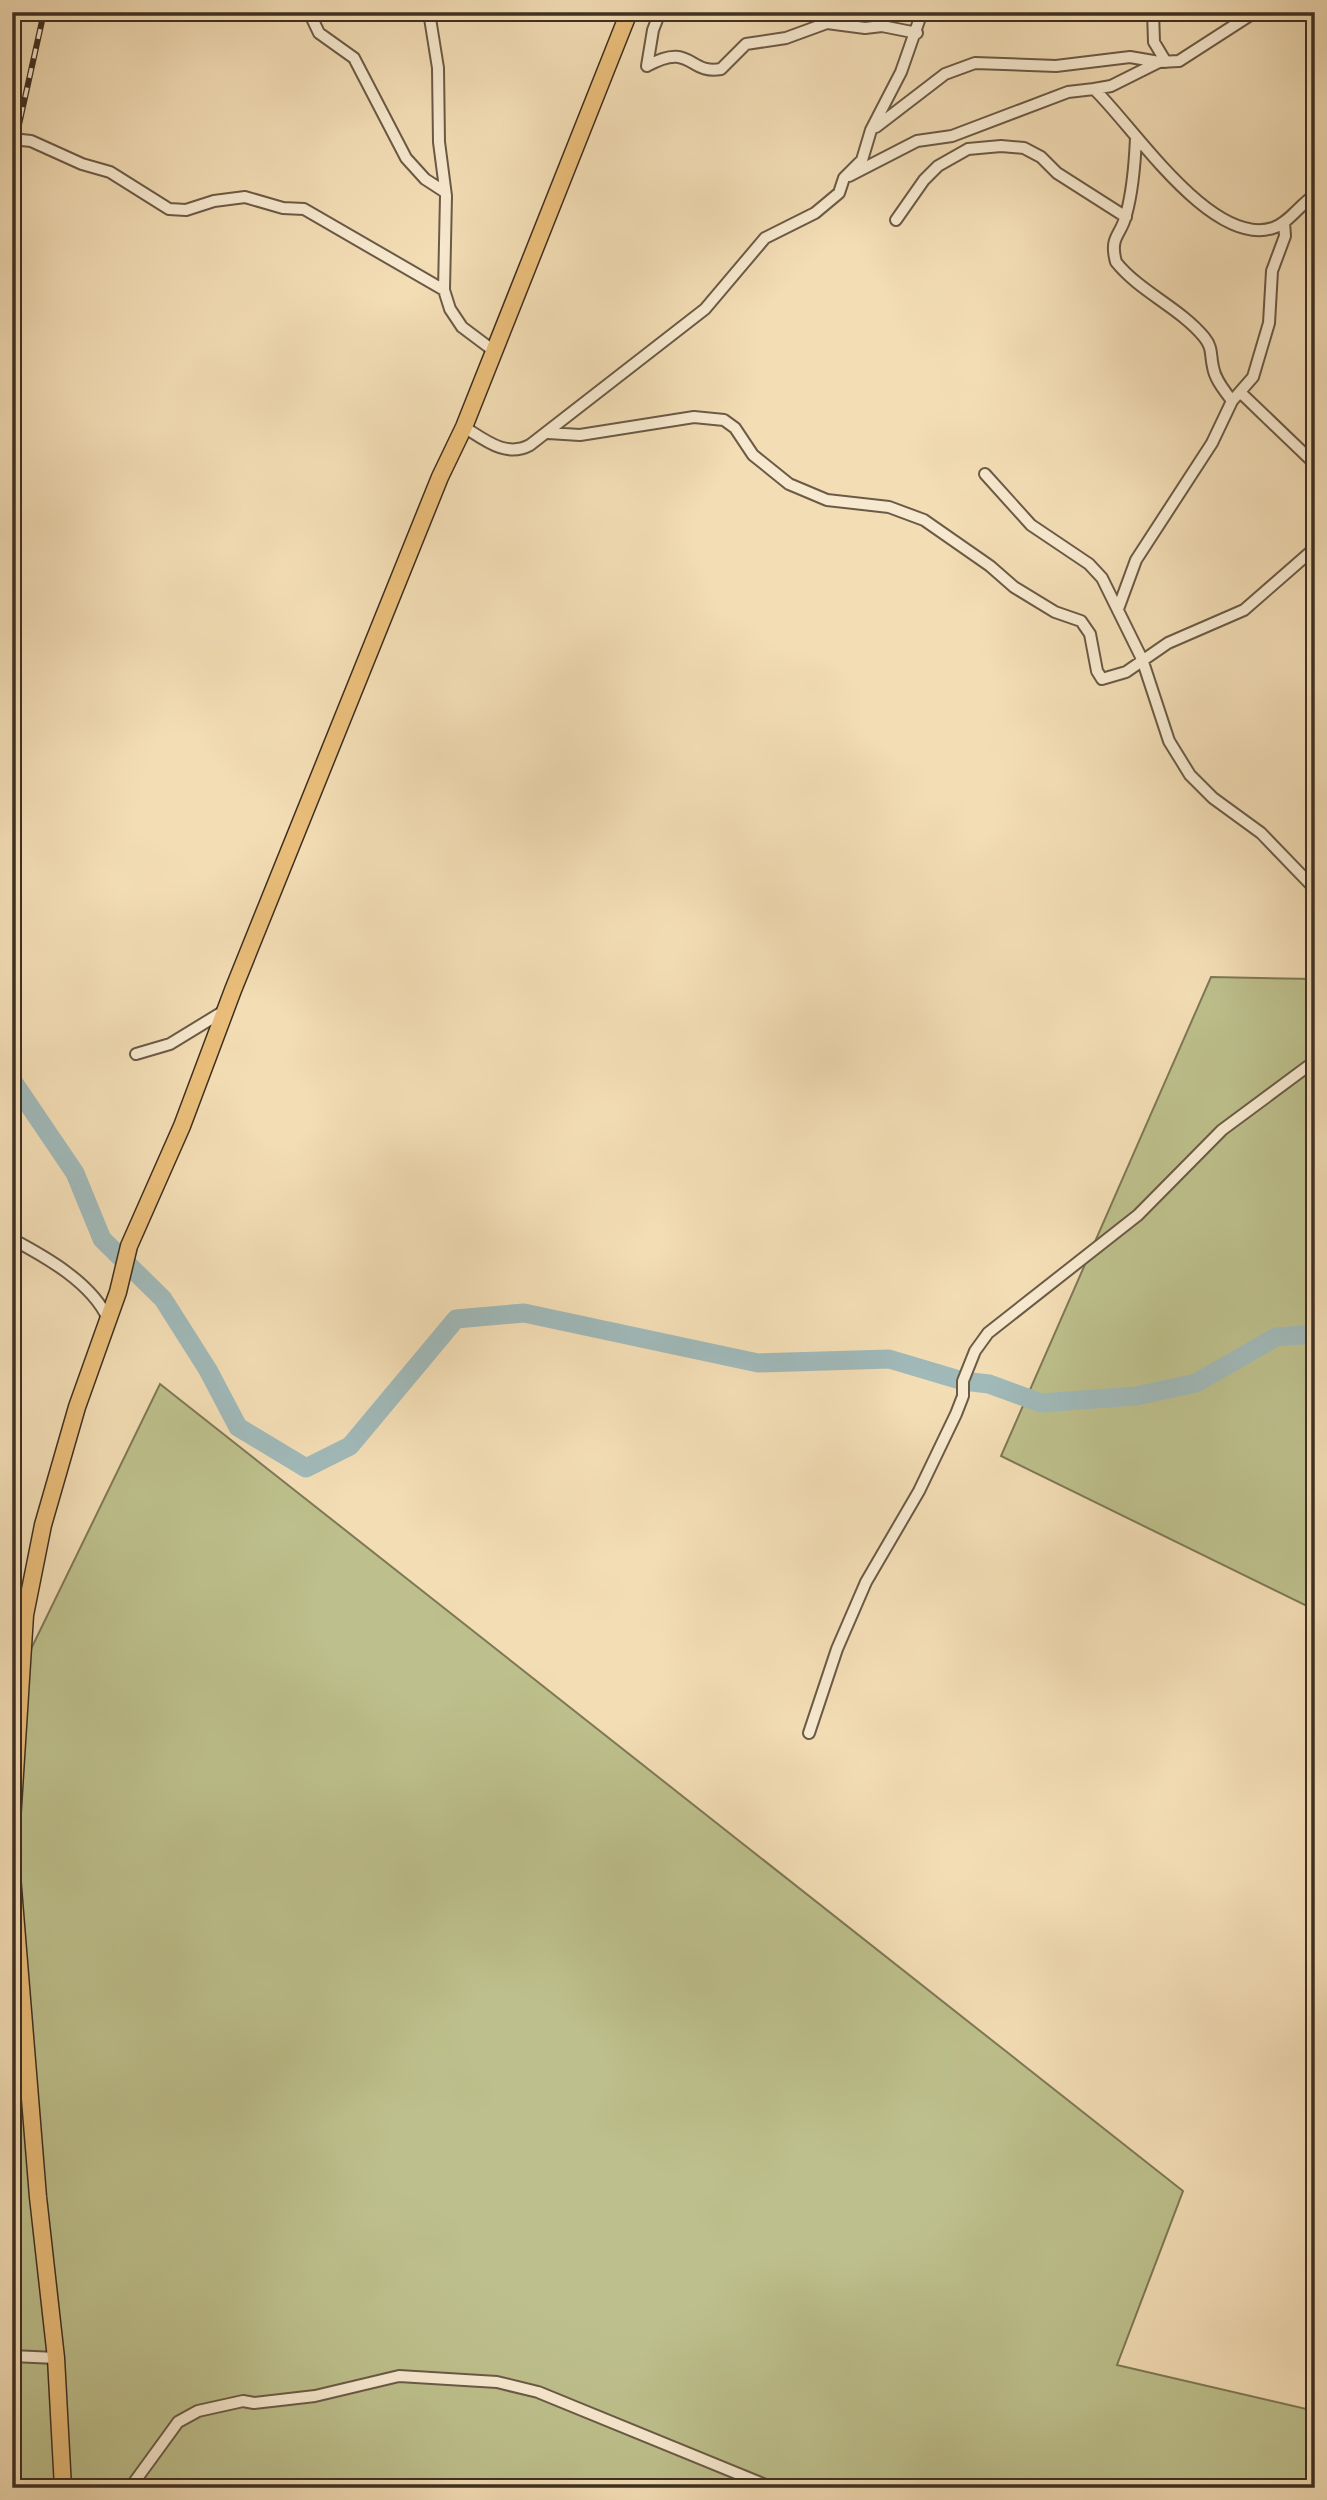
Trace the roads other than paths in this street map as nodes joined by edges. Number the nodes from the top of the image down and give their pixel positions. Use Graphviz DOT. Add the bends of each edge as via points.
graph roads {
  1 [pos="309,12"];
  2 [pos="429,12"];
  3 [pos="629,12"];
  4 [pos="660,12"];
  5 [pos="922,12"];
  6 [pos="1153,12"];
  7 [pos="1255,12"];
  8 [pos="916,33"];
  9 [pos="1162,62"];
  10 [pos="1094,89"];
  11 [pos="871,130"];
  12 [pos="1136,137"];
  13 [pos="12,139"];
  14 [pos="844,178"];
  15 [pos="445,192"];
  16 [pos="1315,195"];
  17 [pos="1126,217"];
  18 [pos="895,220"];
  19 [pos="1284,222"];
  20 [pos="444,290"];
  21 [pos="494,351"];
  22 [pos="1236,397"];
  23 [pos="464,427"];
  24 [pos="548,433"];
  25 [pos="1315,464"];
  26 [pos="985,474"];
  27 [pos="1315,548"];
  28 [pos="1118,608"];
  29 [pos="1142,659"];
  30 [pos="1315,889"];
  31 [pos="230,999"];
  32 [pos="136,1054"];
  33 [pos="1315,1061"];
  34 [pos="12,1239"];
  35 [pos="108,1319"];
  36 [pos="809,1733"];
  37 [pos="12,1821"];
  38 [pos="12,1876"];
  39 [pos="12,2356"];
  40 [pos="56,2358"];
  41 [pos="63,2488"];
  42 [pos="130,2488"];
  43 [pos="773,2488"];
  1 -- 15 [label="street" via="319,33 354,58 406,158"];
  2 -- 15 [label="street" via="438,68"];
  3 -- 21 [label="highway"];
  4 -- 8 [label="street" via="647,66 676,55 721,69 746,44 786,38 827,23"];
  5 -- 8 [label="street"];
  6 -- 9 [label="street" via="1154,43"];
  7 -- 9 [label="street" via="1192,55"];
  8 -- 11 [label="street"];
  9 -- 10 [label="street"];
  9 -- 11 [label="street" via="1130,57 1056,65 975,63 945,74"];
  10 -- 12 [label="street"];
  10 -- 14 [label="street" via="1068,92 952,136 908,144"];
  11 -- 14 [label="street" via="862,160"];
  12 -- 17 [label="street"];
  12 -- 19 [label="street" via="1178,185 1227,220 1251,231"];
  13 -- 20 [label="street" via="31,141 110,172 169,209 186,210 245,197 304,209"];
  14 -- 24 [label="street" via="839,193 815,213 765,238 705,309"];
  15 -- 20 [label="street"];
  16 -- 19 [label="street"];
  17 -- 18 [label="street" via="1033,152 1001,146 968,149 938,166"];
  17 -- 22 [label="street" via="1115,234 1116,262 1205,339 1212,349 1217,379"];
  19 -- 22 [label="street" via="1285,236 1272,271 1269,323 1253,377"];
  20 -- 21 [label="street" via="462,327"];
  21 -- 23 [label="highway"];
  22 -- 25 [label="street"];
  22 -- 28 [label="street" via="1136,561"];
  23 -- 24 [label="street" via="511,451"];
  23 -- 31 [label="highway"];
  24 -- 29 [label="street" via="580,435 694,417 724,420 753,455 789,484 828,500 878,505 924,520 1014,587 1055,612 1081,621 1090,635 1102,679 1126,672"];
  26 -- 28 [label="street" via="1031,525 1089,564"];
  27 -- 29 [label="street" via="1255,603"];
  28 -- 29 [label="street"];
  29 -- 30 [label="street" via="1169,741 1190,775 1213,798 1261,832"];
  31 -- 32 [label="street" via="225,1010 199,1028 170,1044"];
  31 -- 35 [label="highway" via="182,1126 129,1246"];
  33 -- 36 [label="street" via="1222,1130 1138,1215 988,1333 975,1350 956,1414 919,1491 866,1582"];
  34 -- 35 [label="street" via="71,1277 102,1305"];
  35 -- 37 [label="highway" via="58,1471 25,1615"];
  38 -- 40 [label="highway"];
  39 -- 40 [label="street"];
  40 -- 41 [label="highway"];
  42 -- 43 [label="street" via="178,2422 198,2411 243,2401 315,2396 399,2376 497,2382 538,2392"];
}
